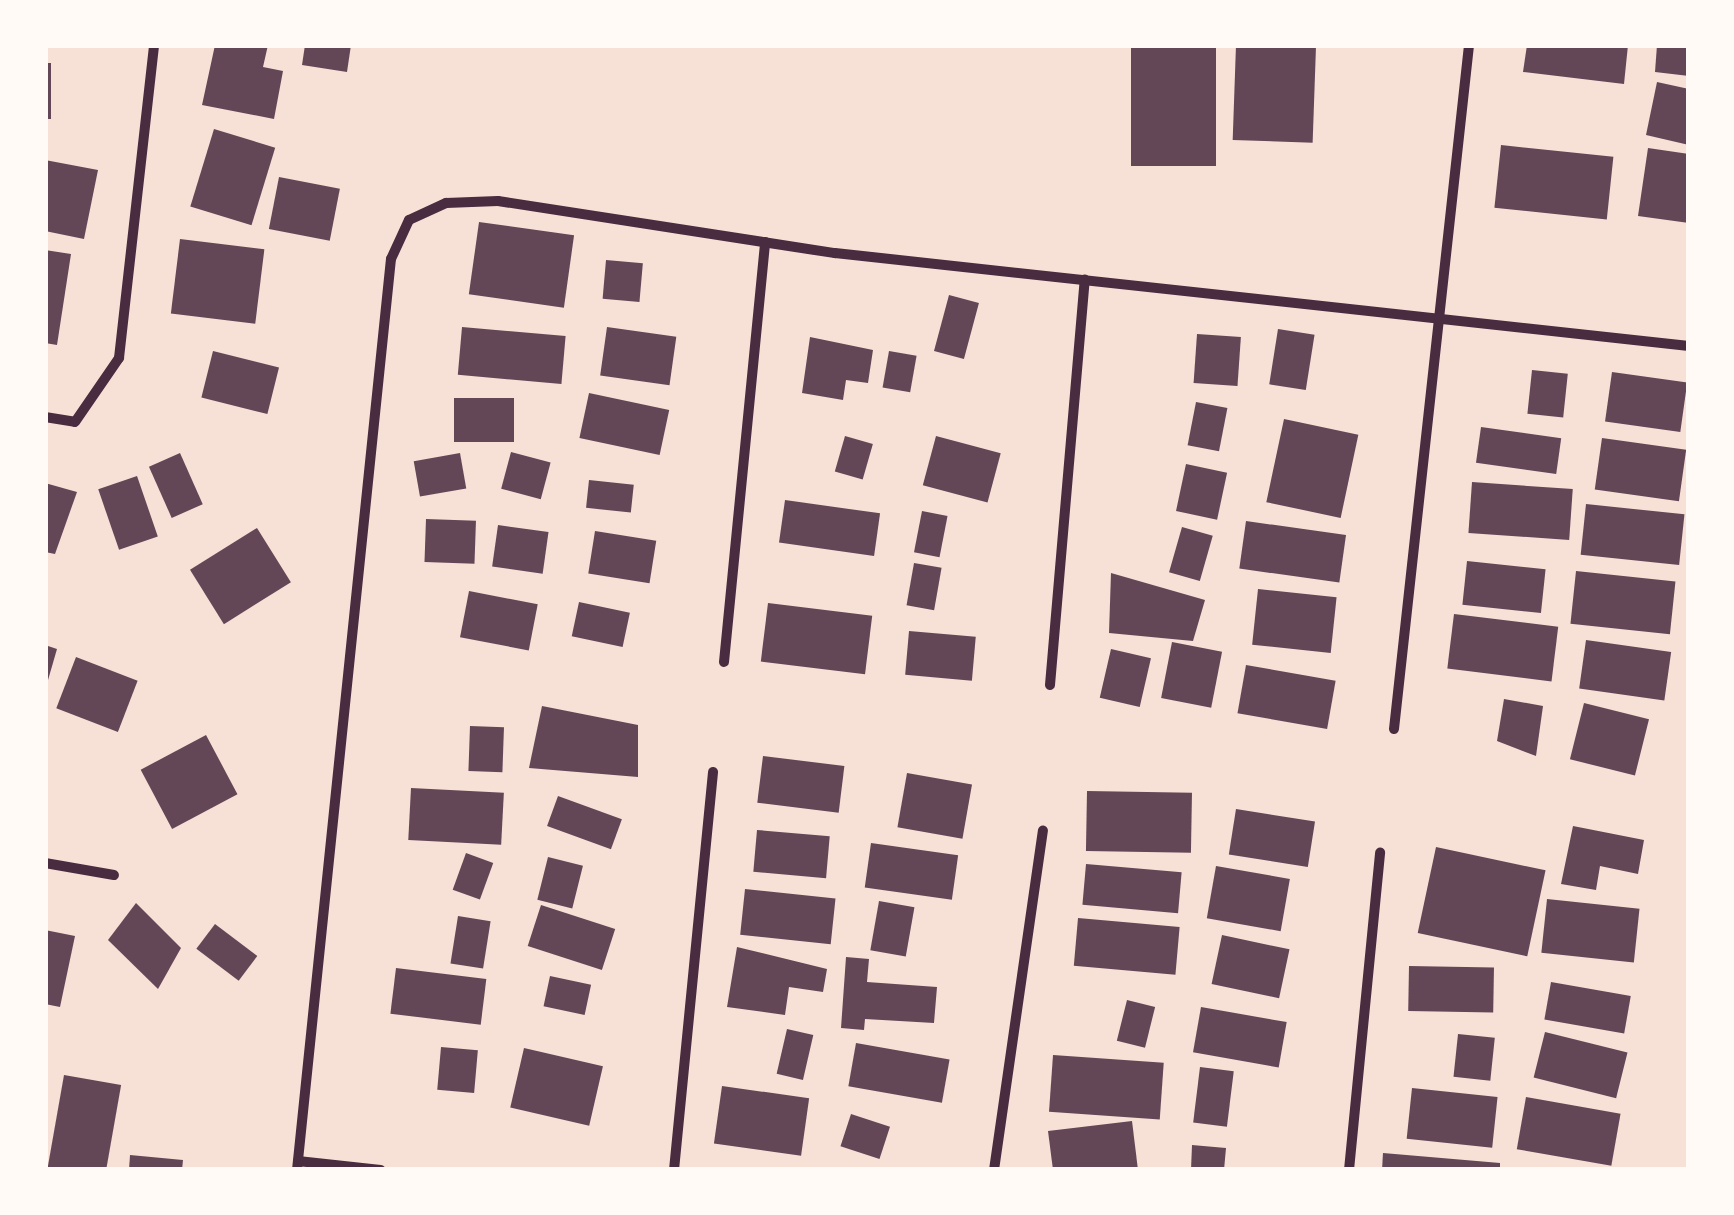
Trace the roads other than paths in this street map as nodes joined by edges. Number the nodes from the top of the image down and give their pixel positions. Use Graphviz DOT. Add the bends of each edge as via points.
graph roads {
  1 [pos="154,45"];
  2 [pos="1470,45"];
  3 [pos="764,242"];
  4 [pos="1085,280"];
  5 [pos="1440,319"];
  6 [pos="1689,346"];
  7 [pos="45,417"];
  8 [pos="724,662"];
  9 [pos="1050,685"];
  10 [pos="1394,729"];
  11 [pos="713,772"];
  12 [pos="1043,831"];
  13 [pos="1380,853"];
  14 [pos="45,862"];
  15 [pos="114,875"];
  16 [pos="298,1166"];
  17 [pos="382,1170"];
  18 [pos="674,1170"];
  19 [pos="994,1170"];
  20 [pos="1349,1170"];
  1 -- 7 [label="street" via="119,358 75,422"];
  2 -- 5 [label="street"];
  3 -- 4 [label="street"];
  3 -- 8 [label="street"];
  3 -- 16 [label="street" via="498,201 446,203 409,220 391,259"];
  4 -- 5 [label="street"];
  4 -- 9 [label="street"];
  5 -- 6 [label="street"];
  5 -- 10 [label="street"];
  11 -- 18 [label="street"];
  12 -- 19 [label="street"];
  13 -- 20 [label="street"];
  14 -- 15 [label="street"];
  16 -- 17 [label="street"];
}
